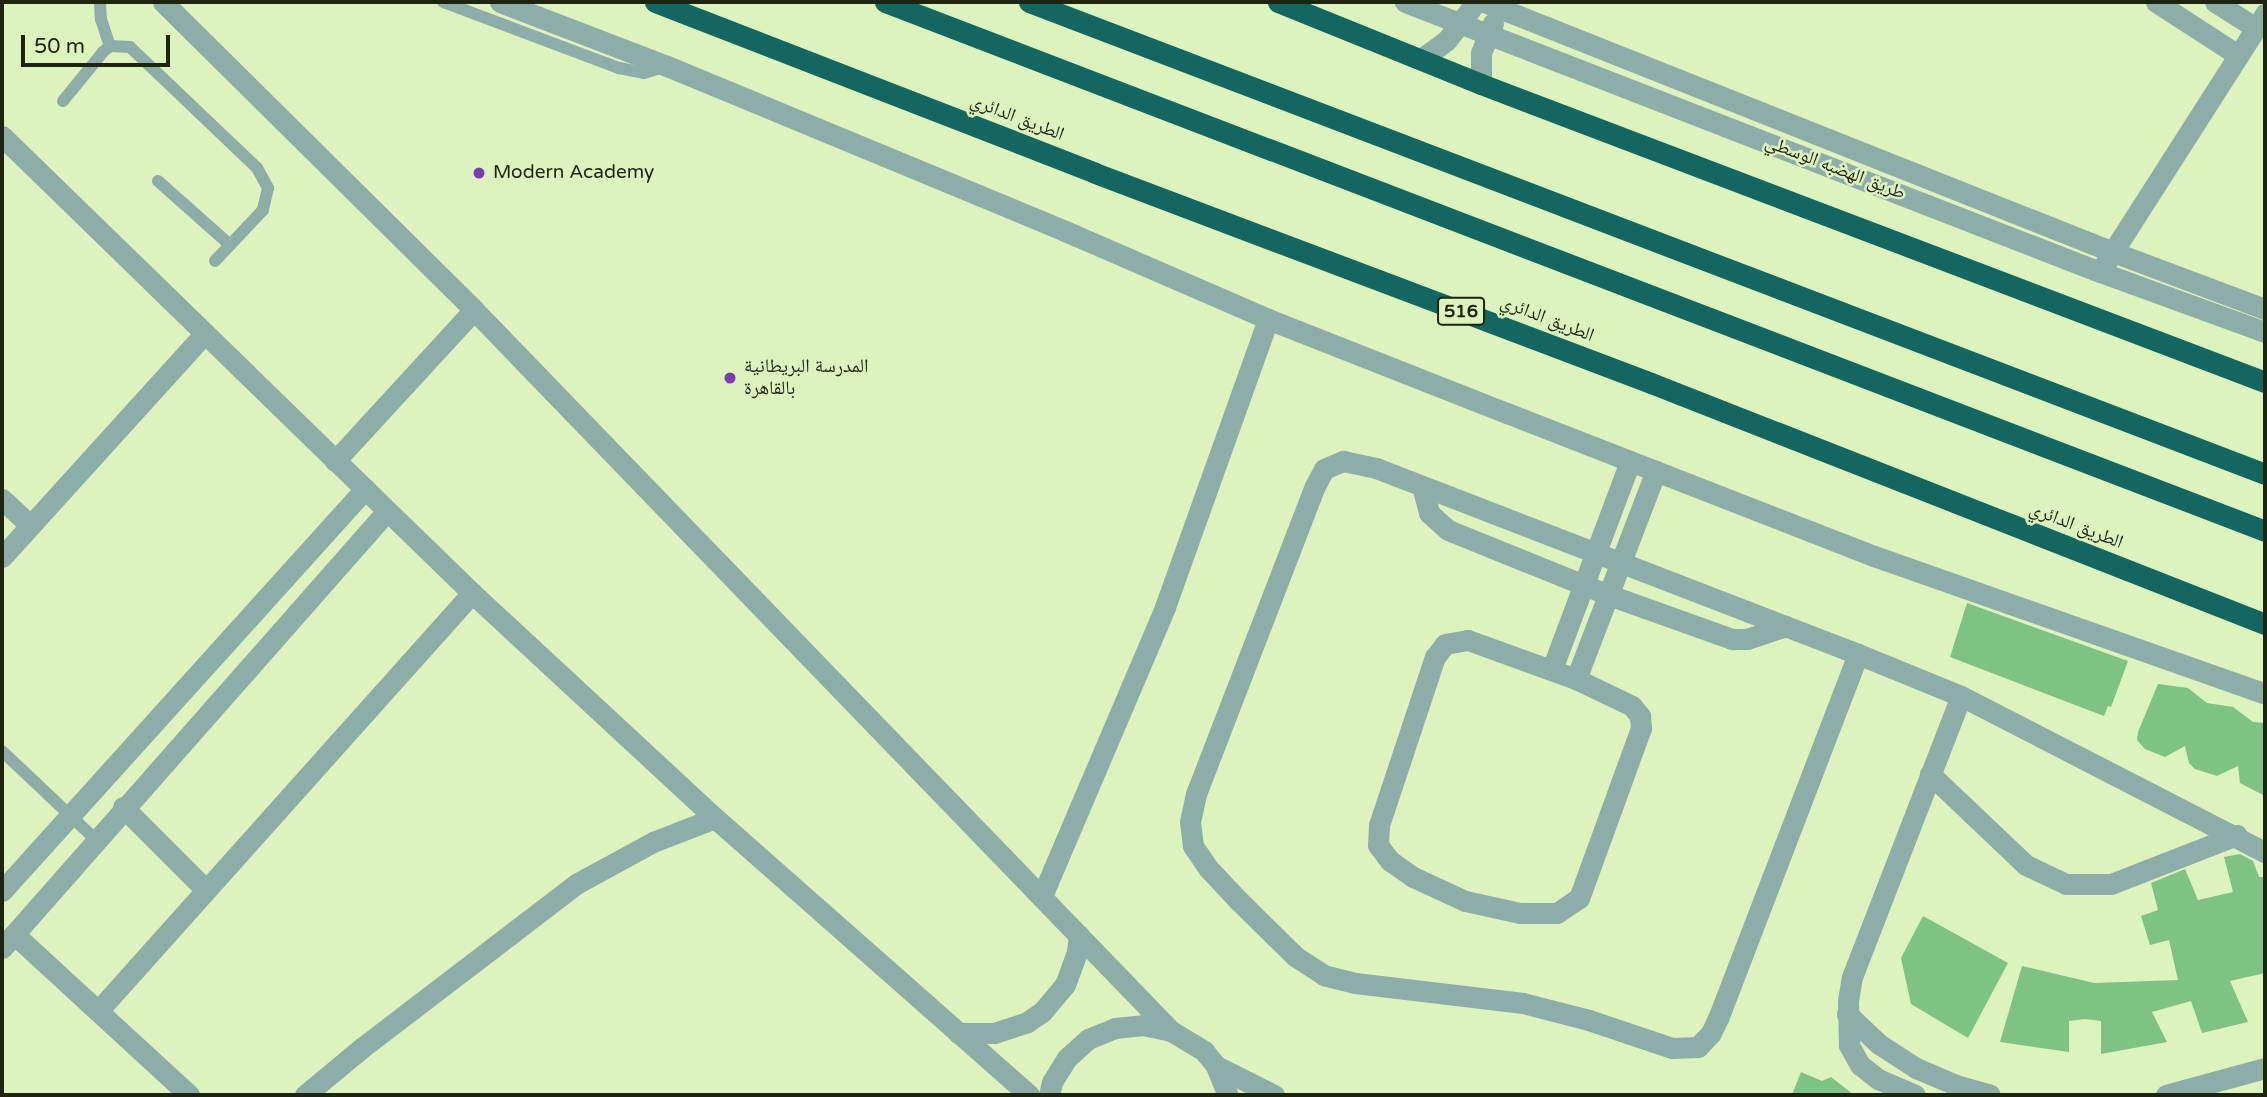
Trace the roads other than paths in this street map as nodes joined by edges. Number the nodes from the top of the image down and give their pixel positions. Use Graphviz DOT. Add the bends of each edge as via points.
graph roads {
  1 [pos="100,2"];
  2 [pos="163,2"];
  3 [pos="443,2"];
  4 [pos="655,2"];
  5 [pos="885,2"];
  6 [pos="1028,2"];
  7 [pos="1278,2"];
  8 [pos="1405,2"];
  9 [pos="1476,2"];
  10 [pos="2156,2"];
  11 [pos="2215,2"];
  12 [pos="1498,4"];
  13 [pos="507,12"];
  14 [pos="2261,21"];
  15 [pos="1462,24"];
  16 [pos="1487,33"];
  17 [pos="110,46"];
  18 [pos="2238,55"];
  19 [pos="1421,59"];
  20 [pos="1481,85"];
  21 [pos="63,101"];
  22 [pos="2,135"];
  23 [pos="158,181"];
  24 [pos="230,245"];
  25 [pos="2113,252"];
  26 [pos="215,261"];
  27 [pos="2100,272"];
  28 [pos="2265,309"];
  29 [pos="474,310"];
  30 [pos="1268,319"];
  31 [pos="2265,332"];
  32 [pos="205,333"];
  33 [pos="2265,382"];
  34 [pos="335,461"];
  35 [pos="1630,461"];
  36 [pos="1656,471"];
  37 [pos="2265,474"];
  38 [pos="1422,486"];
  39 [pos="365,489"];
  40 [pos="2,499"];
  41 [pos="387,511"];
  42 [pos="29,524"];
  43 [pos="2265,531"];
  44 [pos="4,549"];
  45 [pos="1595,554"];
  46 [pos="1620,564"];
  47 [pos="1584,585"];
  48 [pos="472,593"];
  49 [pos="1609,595"];
  50 [pos="2265,624"];
  51 [pos="1786,626"];
  52 [pos="1858,654"];
  53 [pos="1552,669"];
  54 [pos="1576,679"];
  55 [pos="2265,694"];
  56 [pos="1961,696"];
  57 [pos="2,751"];
  58 [pos="1930,774"];
  59 [pos="123,807"];
  60 [pos="70,816"];
  61 [pos="715,818"];
  62 [pos="2237,835"];
  63 [pos="96,840"];
  64 [pos="2265,852"];
  65 [pos="205,889"];
  66 [pos="2,891"];
  67 [pos="1042,896"];
  68 [pos="1079,935"];
  69 [pos="8,941"];
  70 [pos="97,1011"];
  71 [pos="1847,1014"];
  72 [pos="1171,1031"];
  73 [pos="958,1033"];
  74 [pos="1216,1066"];
  75 [pos="2265,1068"];
  76 [pos="1981,1094"];
  77 [pos="2175,1094"];
  78 [pos="189,1095"];
  79 [pos="305,1095"];
  80 [pos="1029,1095"];
  81 [pos="1049,1095"];
  82 [pos="1228,1095"];
  83 [pos="1274,1095"];
  84 [pos="1915,1095"];
  1 -- 17 [label="lane"];
  2 -- 29 [label="street"];
  3 -- 13 [label="lane"];
  4 -- 50 [label="highway, الطريق الدائري / 516" via="1651,383"];
  5 -- 43 [label="highway"];
  6 -- 37 [label="highway"];
  7 -- 19 [label="highway"];
  8 -- 15 [label="street, طريق الهضبه الوسطي"];
  9 -- 15 [label="street"];
  10 -- 18 [label="street"];
  11 -- 14 [label="street"];
  12 -- 16 [label="street"];
  12 -- 25 [label="street, طريق الهضبه الوسطي"];
  13 -- 30 [label="street" via="667,66"];
  14 -- 18 [label="street"];
  15 -- 16 [label="street, طريق الهضبه الوسطي"];
  15 -- 19 [label="street"];
  16 -- 20 [label="street" via="1479,64"];
  16 -- 27 [label="street, طريق الهضبه الوسطي"];
  17 -- 21 [label="lane"];
  17 -- 24 [label="lane" via="130,47 138,53 264,177 267,200 263,210"];
  18 -- 25 [label="street"];
  19 -- 20 [label="highway"];
  20 -- 33 [label="highway"];
  22 -- 32 [label="street"];
  23 -- 24 [label="lane"];
  24 -- 26 [label="lane"];
  25 -- 27 [label="street"];
  25 -- 28 [label="street, طريق الهضبه الوسطي"];
  27 -- 31 [label="street, طريق الهضبه الوسطي"];
  29 -- 34 [label="street"];
  29 -- 67 [label="street"];
  30 -- 35 [label="street"];
  30 -- 67 [label="street" via="1165,607"];
  32 -- 34 [label="street"];
  32 -- 42 [label="street"];
  34 -- 39 [label="street"];
  35 -- 36 [label="street"];
  35 -- 45 [label="street"];
  36 -- 46 [label="street"];
  36 -- 55 [label="street" via="1874,556"];
  38 -- 45 [label="street"];
  38 -- 47 [label="street" via="1429,513 1448,530"];
  38 -- 52 [label="street" via="1354,462 1335,462 1324,469 1191,811 1190,834 1203,862 1295,956 1324,975 1355,983 1523,1003 1672,1048 1698,1047 1718,1018"];
  39 -- 41 [label="street"];
  39 -- 60 [label="street"];
  40 -- 42 [label="street"];
  41 -- 48 [label="street"];
  41 -- 59 [label="street"];
  42 -- 44 [label="street"];
  45 -- 46 [label="street"];
  45 -- 47 [label="street"];
  46 -- 49 [label="street"];
  46 -- 51 [label="street"];
  47 -- 49 [label="street"];
  47 -- 53 [label="street"];
  48 -- 61 [label="street"];
  48 -- 65 [label="street"];
  49 -- 51 [label="street" via="1731,639 1747,639"];
  49 -- 54 [label="street"];
  51 -- 52 [label="street"];
  52 -- 56 [label="street"];
  53 -- 54 [label="street"];
  53 -- 54 [label="street" via="1468,640 1452,641 1439,650 1379,825 1378,845 1390,861 1438,890 1492,908 1548,915 1572,905 1642,722 1632,706"];
  56 -- 58 [label="street"];
  56 -- 62 [label="street"];
  57 -- 60 [label="lane"];
  58 -- 62 [label="street" via="2026,865 2066,884 2111,884"];
  58 -- 71 [label="street" via="1852,977"];
  59 -- 63 [label="street"];
  59 -- 65 [label="street"];
  60 -- 63 [label="lane"];
  60 -- 66 [label="street"];
  61 -- 73 [label="street"];
  61 -- 79 [label="street" via="653,842 576,884"];
  62 -- 64 [label="street"];
  63 -- 69 [label="street"];
  65 -- 70 [label="street"];
  67 -- 68 [label="street"];
  68 -- 72 [label="street"];
  68 -- 73 [label="street" via="1065,985 1042,1012 1003,1031"];
  69 -- 70 [label="street"];
  70 -- 78 [label="street"];
  71 -- 76 [label="street" via="1897,1057"];
  71 -- 84 [label="street" via="1849,1045 1860,1065 1878,1079"];
  72 -- 74 [label="street" via="1189,1039"];
  72 -- 81 [label="street" via="1143,1025 1115,1028 1088,1039 1067,1058"];
  73 -- 80 [label="street"];
  74 -- 82 [label="street"];
  74 -- 83 [label="street"];
  75 -- 77 [label="street"];
}
